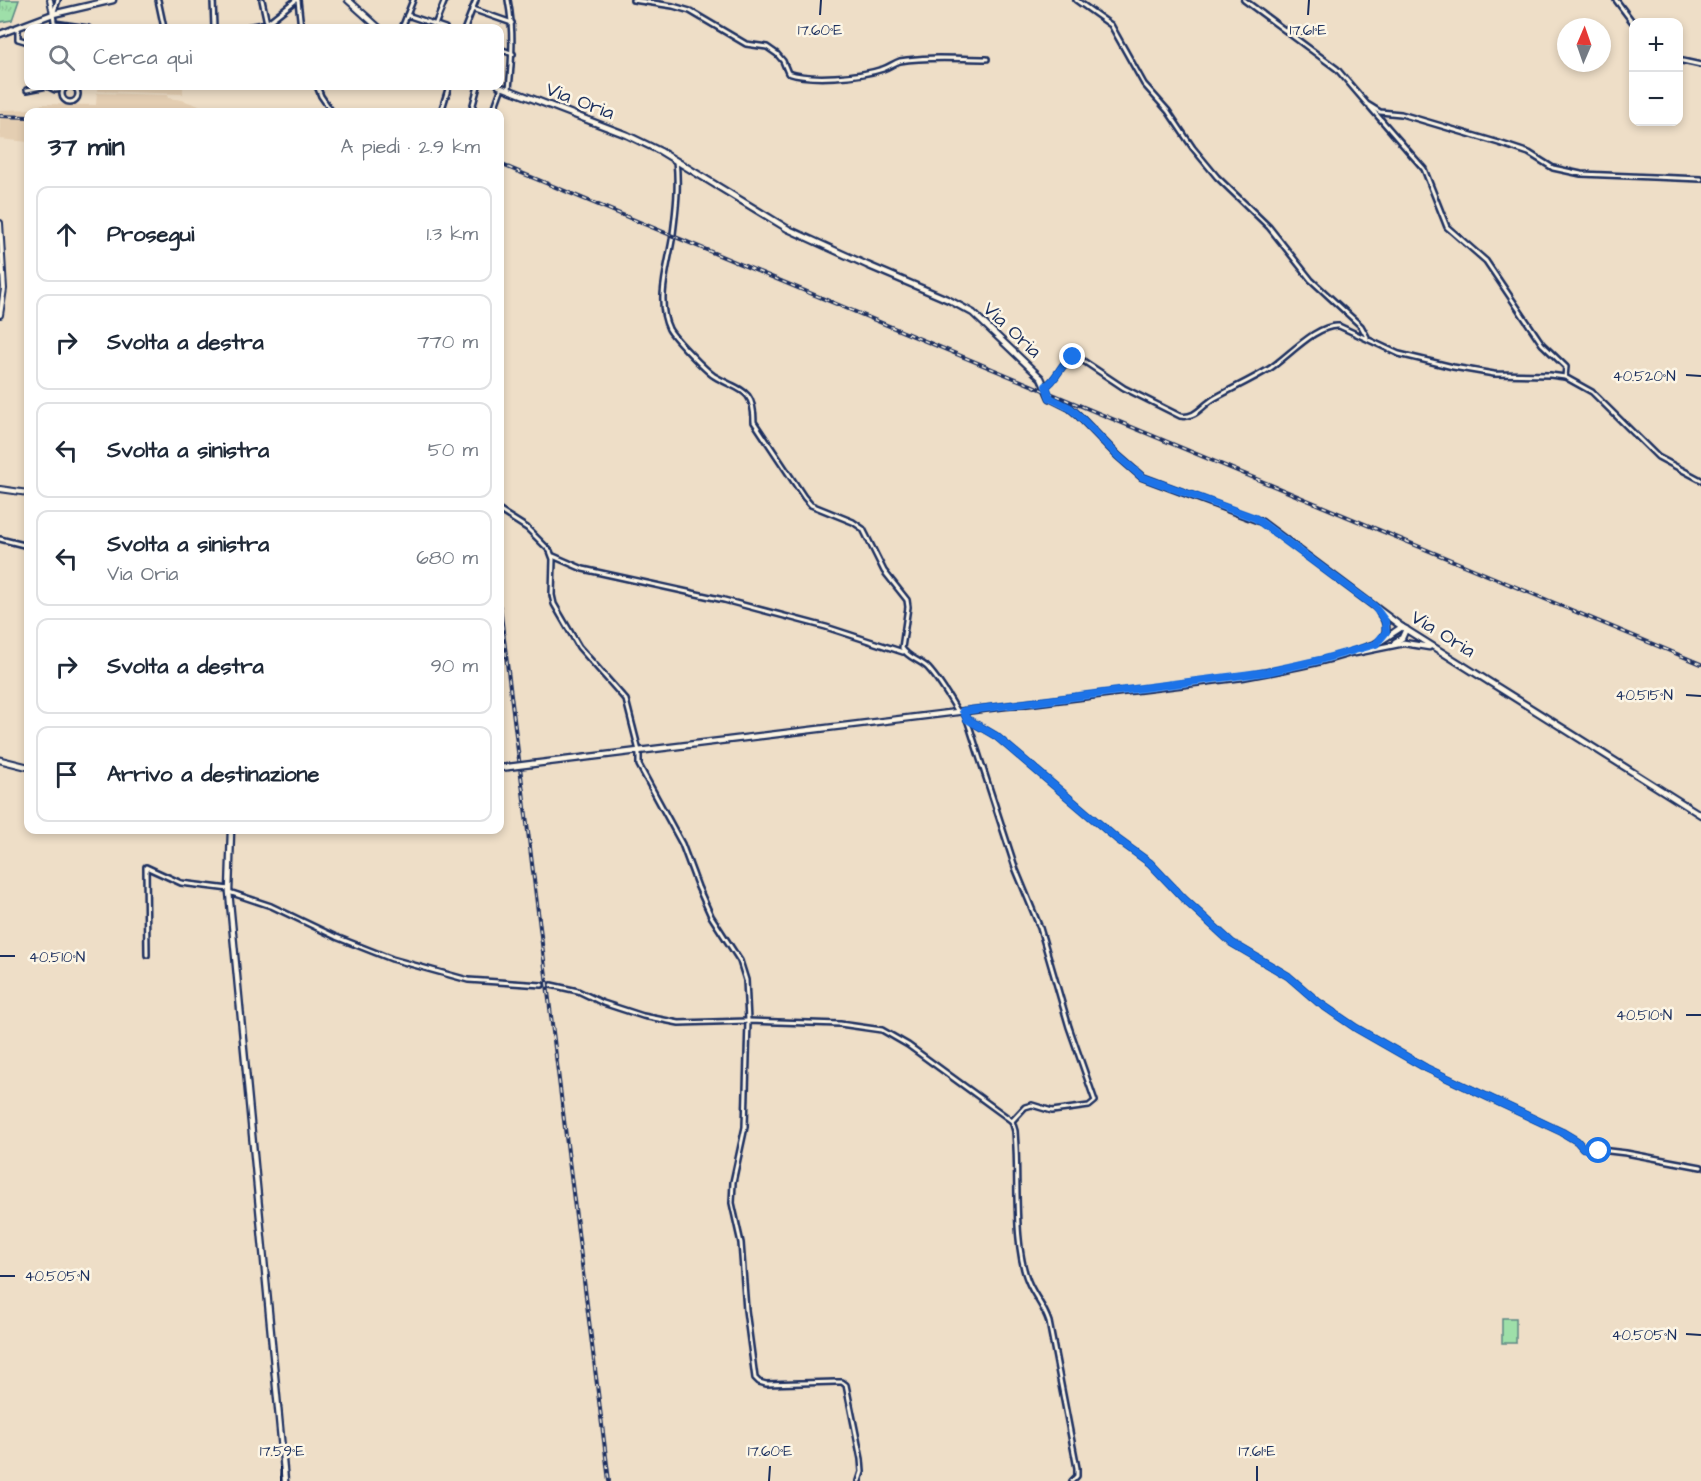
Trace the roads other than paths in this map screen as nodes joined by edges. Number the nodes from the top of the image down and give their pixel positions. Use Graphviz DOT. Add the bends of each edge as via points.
graph roads {
  1 [pos="50,0"];
  2 [pos="58,0"];
  3 [pos="113,0"];
  4 [pos="158,0"];
  5 [pos="213,0"];
  6 [pos="262,0"];
  7 [pos="297,0"];
  8 [pos="348,0"];
  9 [pos="413,0"];
  10 [pos="444,0"];
  11 [pos="476,0"];
  12 [pos="508,0"];
  13 [pos="633,0"];
  14 [pos="1076,0"];
  15 [pos="1244,0"];
  16 [pos="1616,0"];
  17 [pos="96,2"];
  18 [pos="472,9"];
  19 [pos="53,14"];
  20 [pos="407,15"];
  21 [pos="1630,18"];
  22 [pos="54,23"];
  23 [pos="267,23"];
  24 [pos="512,23"];
  25 [pos="28,24"];
  26 [pos="61,24"];
  27 [pos="163,24"];
  28 [pos="214,24"];
  29 [pos="262,24"];
  30 [pos="300,24"];
  31 [pos="375,24"];
  32 [pos="404,24"];
  33 [pos="432,24"];
  34 [pos="435,24"];
  35 [pos="466,24"];
  36 [pos="24,26"];
  37 [pos="18,28"];
  38 [pos="0,34"];
  39 [pos="24,41"];
  40 [pos="504,51"];
  41 [pos="513,54"];
  42 [pos="987,59"];
  43 [pos="1683,61"];
  44 [pos="1701,65"];
  45 [pos="504,88"];
  46 [pos="508,89"];
  47 [pos="66,90"];
  48 [pos="77,90"];
  49 [pos="319,90"];
  50 [pos="448,90"];
  51 [pos="477,90"];
  52 [pos="499,90"];
  53 [pos="1367,104"];
  54 [pos="329,108"];
  55 [pos="442,108"];
  56 [pos="472,108"];
  57 [pos="494,108"];
  58 [pos="675,161"];
  59 [pos="1701,179"];
  60 [pos="0,223"];
  61 [pos="0,315"];
  62 [pos="1368,338"];
  63 [pos="1565,377"];
  64 [pos="1046,386"];
  65 [pos="1701,480"];
  66 [pos="0,489"];
  67 [pos="24,492"];
  68 [pos="504,514"];
  69 [pos="0,539"];
  70 [pos="24,545"];
  71 [pos="553,556"];
  72 [pos="1374,606"];
  73 [pos="1404,628"];
  74 [pos="1376,644"];
  75 [pos="1393,644"];
  76 [pos="1435,648"];
  77 [pos="905,653"];
  78 [pos="1320,660"];
  79 [pos="961,712"];
  80 [pos="967,719"];
  81 [pos="639,751"];
  82 [pos="0,760"];
  83 [pos="24,766"];
  84 [pos="504,768"];
  85 [pos="1701,815"];
  86 [pos="232,834"];
  87 [pos="229,890"];
  88 [pos="147,955"];
  89 [pos="542,985"];
  90 [pos="551,985"];
  91 [pos="748,1021"];
  92 [pos="1012,1121"];
  93 [pos="1701,1167"];
  94 [pos="285,1481"];
  95 [pos="859,1481"];
  96 [pos="1072,1481"];
  1 -- 19 [label="street"];
  2 -- 19 [label="street"];
  3 -- 17 [label="main road"];
  4 -- 27 [label="street"];
  5 -- 28 [label="street"];
  6 -- 23 [label="street"];
  7 -- 23 [label="street"];
  7 -- 30 [label="street"];
  8 -- 31 [label="main road"];
  9 -- 20 [label="street"];
  10 -- 34 [label="street"];
  11 -- 18 [label="street"];
  12 -- 24 [label="street"];
  13 -- 42 [label="street" via="690,11 746,44 766,47 783,61 788,73 796,76 846,77 911,60"];
  14 -- 62 [label="street" via="1111,25 1144,84 1193,148 1217,177 1269,226 1311,280 1361,326"];
  15 -- 53 [label="street" via="1337,69"];
  16 -- 21 [label="street"];
  17 -- 19 [label="main road"];
  18 -- 24 [label="street"];
  18 -- 35 [label="street"];
  19 -- 22 [label="street"];
  19 -- 25 [label="main road"];
  20 -- 32 [label="street"];
  20 -- 33 [label="street"];
  22 -- 26 [label="street"];
  23 -- 29 [label="street"];
  24 -- 41 [label="street"];
  36 -- 37 [label="main road"];
  37 -- 38 [label="main road"];
  37 -- 39 [label="street" via="18,39"];
  40 -- 41 [label="street"];
  41 -- 46 [label="street"];
  43 -- 44 [label="street"];
  45 -- 46 [label="main road, Via Oria"];
  46 -- 58 [label="main road, Via Oria" via="627,135"];
  47 -- 48 [label="street" via="63,95 69,102 77,98"];
  49 -- 54 [label="street"];
  50 -- 55 [label="street"];
  51 -- 56 [label="street"];
  52 -- 57 [label="street"];
  53 -- 59 [label="street" via="1529,153 1553,168 1581,174"];
  53 -- 63 [label="street" via="1424,169 1447,226 1486,261 1542,345 1566,367"];
  58 -- 64 [label="main road, Via Oria" via="788,229 973,313"];
  58 -- 77 [label="street" via="675,213 664,292 670,331 713,375 751,398 754,422 811,505 863,529 884,570 907,600 902,648"];
  60 -- 61 [label="street" via="4,289"];
  62 -- 63 [label="street" via="1399,354 1453,368"];
  62 -- 64 [label="street" via="1330,325 1272,367 1213,398 1187,418 1073,357 1065,361"];
  63 -- 65 [label="street" via="1592,392 1658,457"];
  64 -- 72 [label="main road, Via Oria" via="1050,398 1070,408 1142,477 1255,518"];
  66 -- 67 [label="street"];
  68 -- 71 [label="street" via="527,528"];
  69 -- 70 [label="street"];
  71 -- 77 [label="street" via="582,569 724,600"];
  71 -- 81 [label="street" via="554,604 579,646 626,700"];
  72 -- 73 [label="main road, Via Oria"];
  72 -- 74 [label="main road" via="1386,628"];
  73 -- 74 [label="main road"];
  73 -- 75 [label="main road" via="1402,638"];
  73 -- 76 [label="main road, Via Oria"];
  74 -- 78 [label="main road"];
  75 -- 76 [label="main road"];
  75 -- 78 [label="main road"];
  76 -- 85 [label="main road, Via Oria"];
  77 -- 79 [label="street" via="930,670"];
  78 -- 79 [label="main road" via="1242,677"];
  79 -- 80 [label="street"];
  79 -- 81 [label="main road"];
  80 -- 92 [label="street" via="1095,1101 1089,1106 1052,1111 1032,1105 1024,1107"];
  80 -- 93 [label="street" via="996,736 1150,863 1232,943 1288,976 1356,1028 1426,1068 1562,1132 1583,1148"];
  81 -- 84 [label="main road, bridge"];
  81 -- 91 [label="street" via="639,765 682,844 711,916 740,961 746,980"];
  82 -- 83 [label="main road"];
  86 -- 87 [label="main road"];
  87 -- 88 [label="street" via="181,883 146,867"];
  87 -- 89 [label="street" via="392,959 468,980"];
  87 -- 94 [label="main road"];
  90 -- 91 [label="street" via="643,1016 679,1023"];
  91 -- 92 [label="street" via="840,1024 882,1030"];
  91 -- 95 [label="street" via="744,1127 732,1203 741,1243 755,1378 766,1384 846,1385 861,1459"];
  92 -- 96 [label="street" via="1022,1257 1028,1281 1049,1322 1077,1468"];
}
